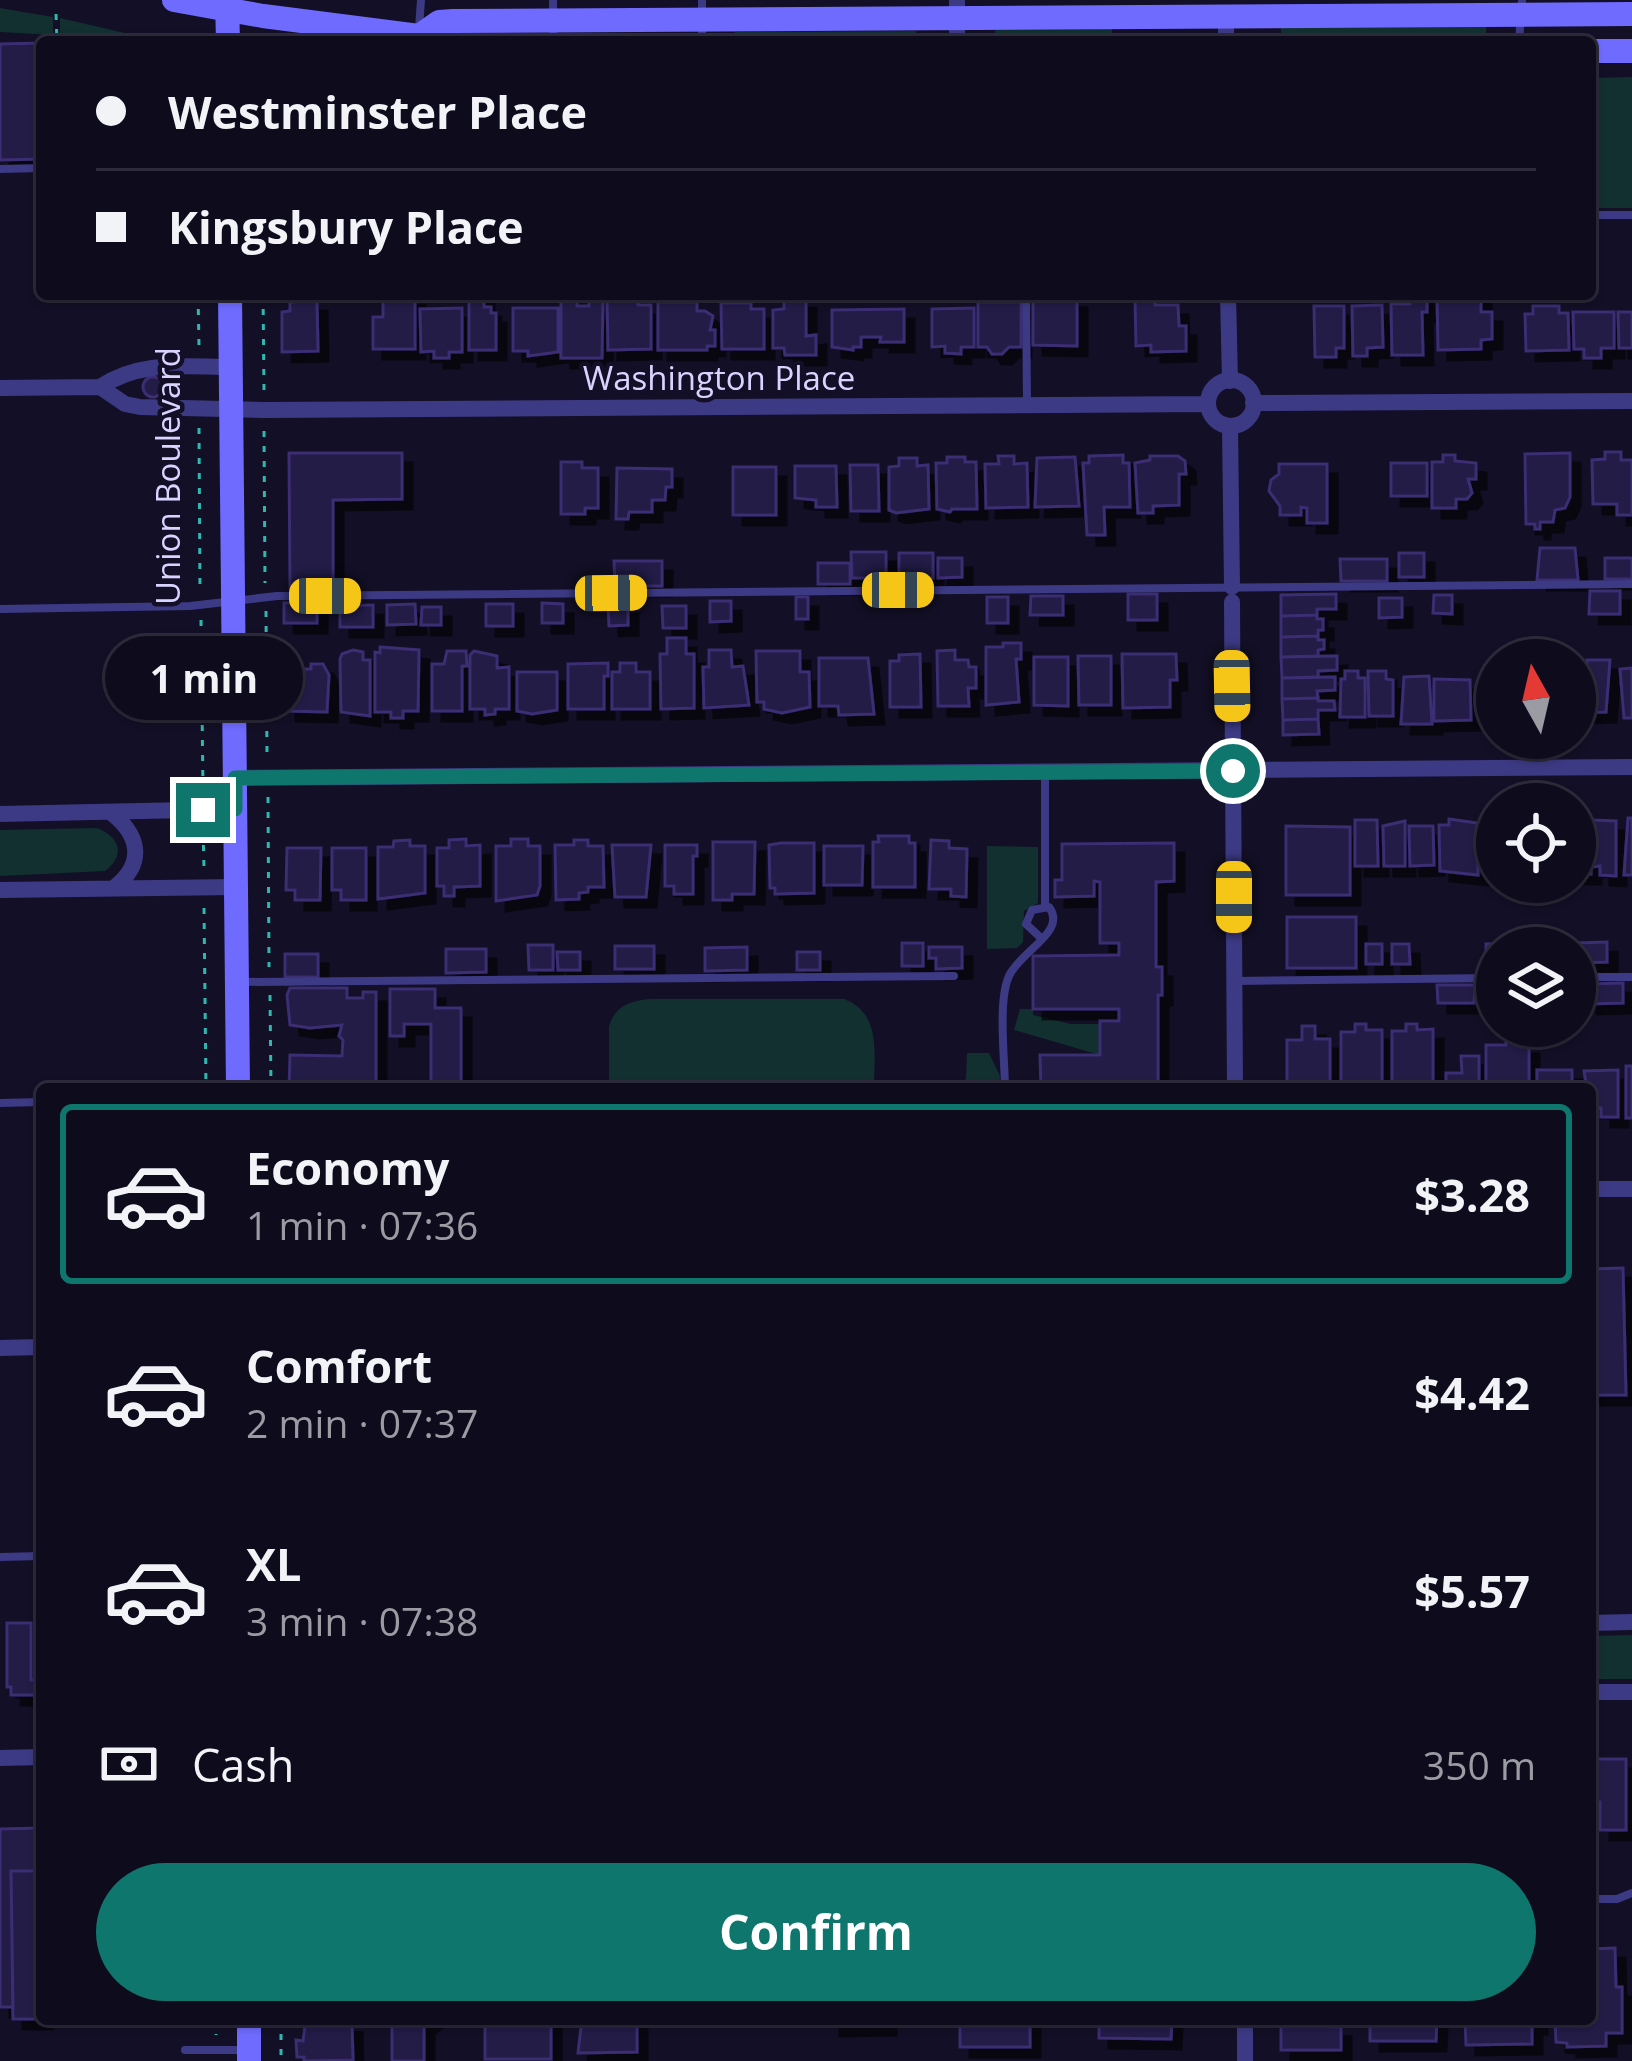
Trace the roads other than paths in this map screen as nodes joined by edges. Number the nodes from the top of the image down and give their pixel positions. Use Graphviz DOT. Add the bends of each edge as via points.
graph roads {
  1 [pos="174,0"];
  2 [pos="421,0"];
  3 [pos="227,5"];
  4 [pos="1521,8"];
  5 [pos="1632,14"];
  6 [pos="957,20"];
  7 [pos="553,21"];
  8 [pos="702,21"];
  9 [pos="1226,29"];
  10 [pos="228,36"];
  11 [pos="405,36"];
  12 [pos="422,36"];
  13 [pos="425,36"];
  14 [pos="1596,51"];
  15 [pos="1632,51"];
  16 [pos="36,168"];
  17 [pos="0,169"];
  18 [pos="1596,215"];
  19 [pos="1632,215"];
  20 [pos="230,300"];
  21 [pos="1026,300"];
  22 [pos="1228,300"];
  23 [pos="231,367"];
  24 [pos="1230,381"];
  25 [pos="100,387"];
  26 [pos="0,388"];
  27 [pos="1632,401"];
  28 [pos="1253,403"];
  29 [pos="1208,404"];
  30 [pos="1028,405"];
  31 [pos="231,409"];
  32 [pos="1230,426"];
  33 [pos="1632,584"];
  34 [pos="1232,594"];
  35 [pos="233,601"];
  36 [pos="0,609"];
  37 [pos="1632,767"];
  38 [pos="1233,771"];
  39 [pos="1045,772"];
  40 [pos="235,778"];
  41 [pos="235,809"];
  42 [pos="110,812"];
  43 [pos="0,814"];
  44 [pos="236,887"];
  45 [pos="115,888"];
  46 [pos="0,890"];
  47 [pos="1045,907"];
  48 [pos="1040,937"];
  49 [pos="954,976"];
  50 [pos="1596,977"];
  51 [pos="1632,977"];
  52 [pos="1476,978"];
  53 [pos="1234,981"];
  54 [pos="237,982"];
  55 [pos="238,1083"];
  56 [pos="1005,1083"];
  57 [pos="1235,1083"];
  58 [pos="36,1102"];
  59 [pos="0,1103"];
  60 [pos="1632,1189"];
  61 [pos="1596,1190"];
  62 [pos="36,1347"];
  63 [pos="0,1348"];
  64 [pos="36,1556"];
  65 [pos="0,1557"];
  66 [pos="1632,1622"];
  67 [pos="1596,1623"];
  68 [pos="1596,1692"];
  69 [pos="1632,1692"];
  70 [pos="36,1757"];
  71 [pos="0,1758"];
  72 [pos="1632,1893"];
  73 [pos="1596,1899"];
  74 [pos="1245,2025"];
  75 [pos="185,2050"];
  76 [pos="249,2055"];
  77 [pos="1245,2061"];
  1 -- 3 [label="main road"];
  2 -- 12 [label="lane"];
  3 -- 10 [label="main road"];
  3 -- 11 [label="main road"];
  4 -- 5 [label="main road"];
  4 -- 9 [label="main road"];
  6 -- 8 [label="main road"];
  6 -- 9 [label="main road"];
  7 -- 8 [label="main road"];
  7 -- 13 [label="main road" via="439,22"];
  14 -- 15 [label="main road"];
  16 -- 17 [label="lane"];
  18 -- 19 [label="lane"];
  20 -- 23 [label="main road, Union Boulevard"];
  21 -- 30 [label="lane"];
  22 -- 24 [label="street"];
  23 -- 25 [label="street" via="144,367"];
  23 -- 31 [label="main road, Union Boulevard"];
  24 -- 28 [label="street" via="1249,390"];
  24 -- 29 [label="street" via="1211,391"];
  25 -- 26 [label="street"];
  25 -- 31 [label="street, Washington Place" via="124,404"];
  27 -- 28 [label="street"];
  28 -- 32 [label="street" via="1244,422"];
  29 -- 30 [label="street, Washington Place"];
  29 -- 32 [label="street" via="1217,422"];
  30 -- 31 [label="street, Washington Place"];
  31 -- 35 [label="main road, Union Boulevard"];
  32 -- 34 [label="street"];
  33 -- 34 [label="lane"];
  34 -- 35 [label="lane"];
  34 -- 38 [label="street"];
  35 -- 36 [label="lane"];
  35 -- 40 [label="main road, Union Boulevard"];
  37 -- 38 [label="street"];
  38 -- 39 [label="street"];
  38 -- 53 [label="street"];
  39 -- 40 [label="street"];
  39 -- 47 [label="lane"];
  40 -- 41 [label="main road, Union Boulevard"];
  41 -- 42 [label="street"];
  41 -- 44 [label="main road, Union Boulevard"];
  42 -- 43 [label="street"];
  42 -- 45 [label="street" via="136,840 136,863"];
  44 -- 45 [label="street"];
  44 -- 54 [label="main road, Union Boulevard"];
  45 -- 46 [label="street"];
  47 -- 48 [label="lane" via="1055,925"];
  47 -- 48 [label="lane" via="1027,917 1028,930"];
  48 -- 56 [label="lane" via="1007,979"];
  49 -- 54 [label="lane"];
  50 -- 51 [label="lane"];
  52 -- 53 [label="lane"];
  53 -- 57 [label="street"];
  54 -- 55 [label="main road, Union Boulevard"];
  58 -- 59 [label="lane"];
  60 -- 61 [label="street"];
  62 -- 63 [label="street"];
  64 -- 65 [label="lane"];
  66 -- 67 [label="street"];
  68 -- 69 [label="street"];
  70 -- 71 [label="street"];
  72 -- 73 [label="lane"];
  74 -- 77 [label="street"];
  75 -- 76 [label="lane"];
}
